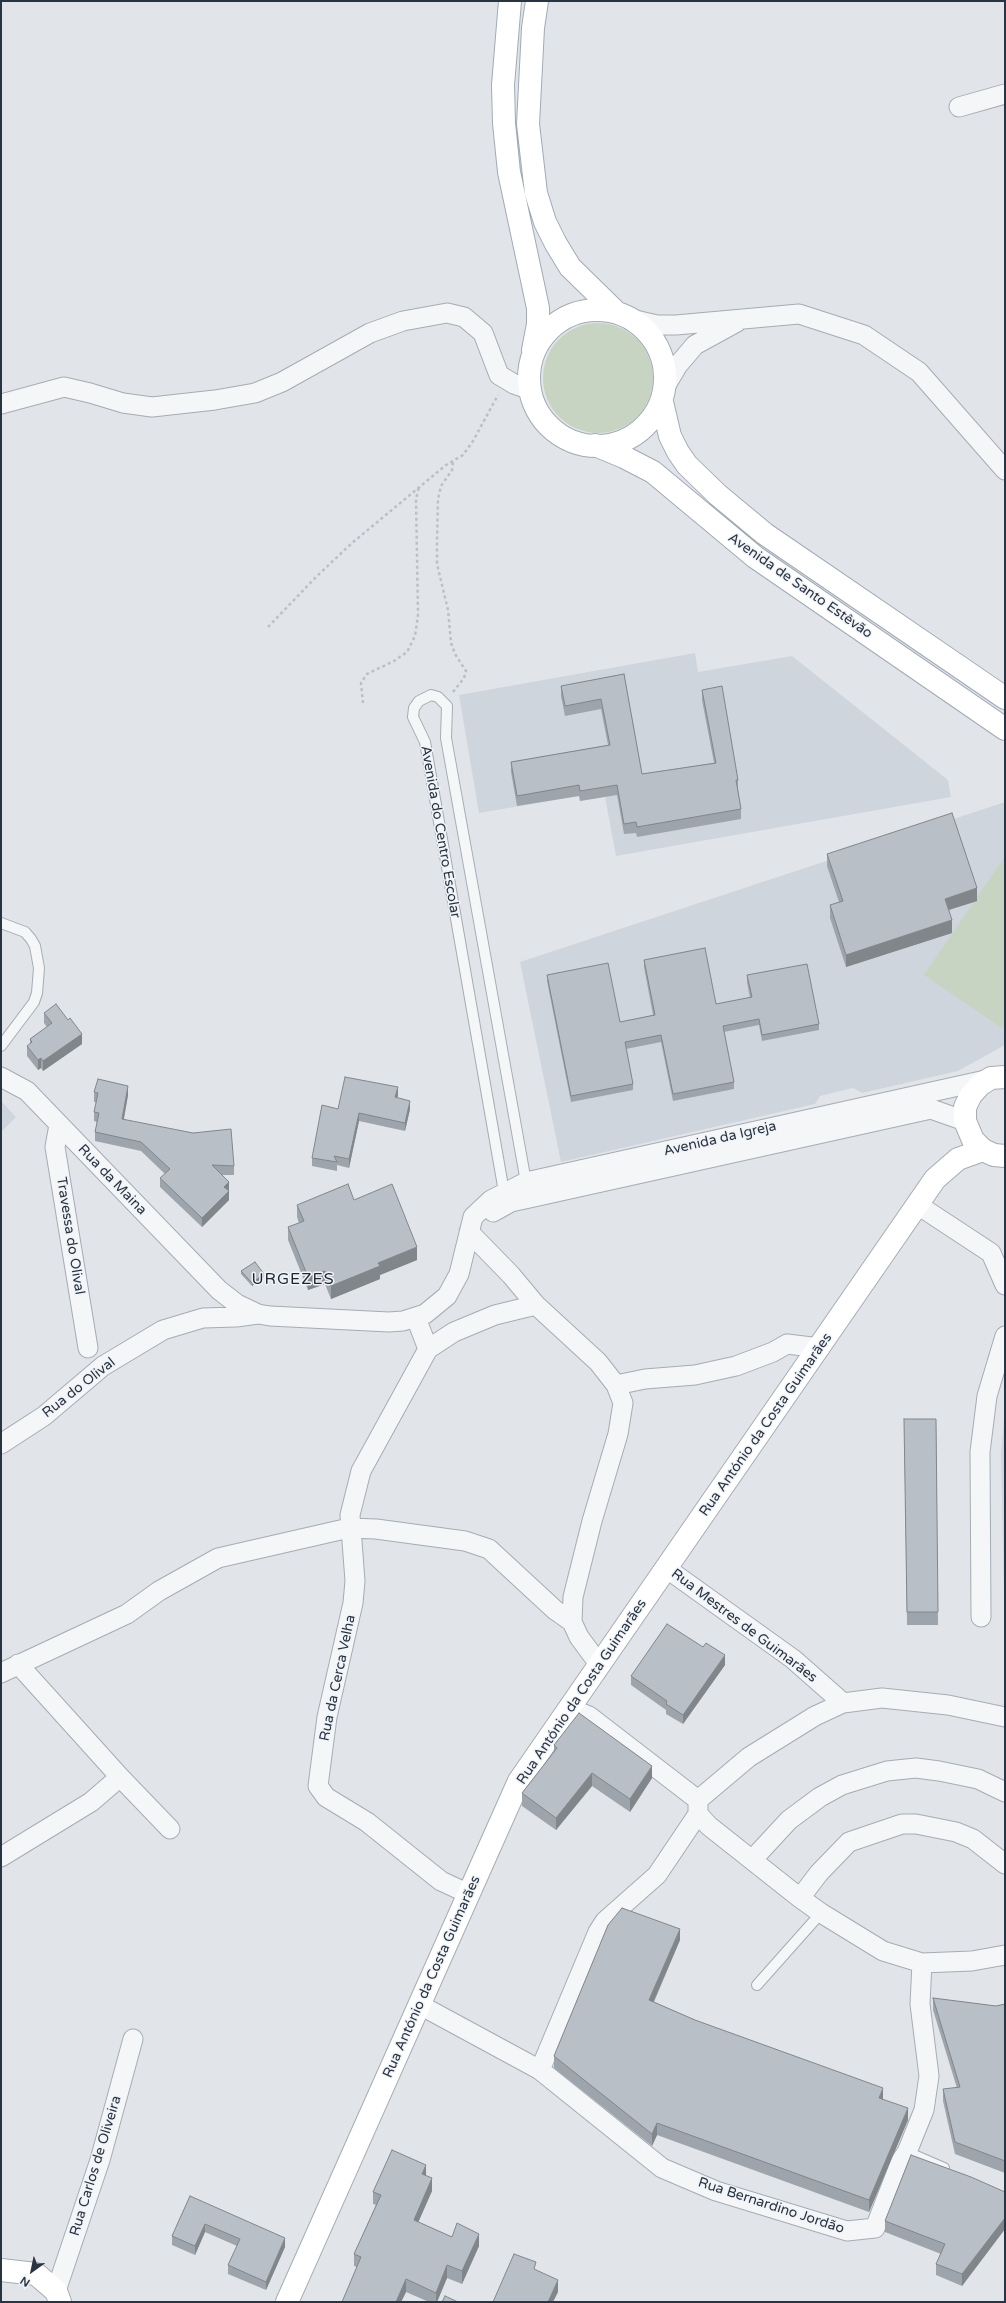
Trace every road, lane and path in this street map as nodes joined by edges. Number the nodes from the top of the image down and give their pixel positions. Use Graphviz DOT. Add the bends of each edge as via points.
graph roads {
  1 [pos="510,1"];
  2 [pos="537,1"];
  3 [pos="1005,94"];
  4 [pos="959,107"];
  5 [pos="623,315"];
  6 [pos="747,317"];
  7 [pos="532,361"];
  8 [pos="505,380"];
  9 [pos="531,390"];
  10 [pos="663,394"];
  11 [pos="1,404"];
  12 [pos="595,445"];
  13 [pos="453,462"];
  14 [pos="1005,470"];
  15 [pos="420,487"];
  16 [pos="268,627"];
  17 [pos="1005,698"];
  18 [pos="443,701"];
  19 [pos="363,703"];
  20 [pos="1005,729"];
  21 [pos="1,922"];
  22 [pos="1,1046"];
  23 [pos="1000,1074"];
  24 [pos="1,1077"];
  25 [pos="966,1124"];
  26 [pos="59,1125"];
  27 [pos="983,1150"];
  28 [pos="1005,1156"];
  29 [pos="935,1179"];
  30 [pos="526,1182"];
  31 [pos="504,1192"];
  32 [pos="918,1205"];
  33 [pos="469,1232"];
  34 [pos="1005,1285"];
  35 [pos="219,1290"];
  36 [pos="446,1296"];
  37 [pos="536,1305"];
  38 [pos="258,1314"];
  39 [pos="203,1318"];
  40 [pos="416,1318"];
  41 [pos="1005,1336"];
  42 [pos="88,1348"];
  43 [pos="820,1348"];
  44 [pos="428,1349"];
  45 [pos="616,1385"];
  46 [pos="1,1444"];
  47 [pos="349,1528"];
  48 [pos="666,1568"];
  49 [pos="980,1617"];
  50 [pos="572,1622"];
  51 [pos="18,1664"];
  52 [pos="600,1664"];
  53 [pos="1,1673"];
  54 [pos="843,1702"];
  55 [pos="569,1708"];
  56 [pos="1005,1717"];
  57 [pos="120,1778"];
  58 [pos="1005,1792"];
  59 [pos="698,1807"];
  60 [pos="170,1829"];
  61 [pos="1,1857"];
  62 [pos="752,1860"];
  63 [pos="1005,1864"];
  64 [pos="469,1894"];
  65 [pos="800,1898"];
  66 [pos="820,1913"];
  67 [pos="1005,1955"];
  68 [pos="922,1963"];
  69 [pos="757,1985"];
  70 [pos="420,2005"];
  71 [pos="132,2039"];
  72 [pos="540,2070"];
  73 [pos="907,2152"];
  74 [pos="954,2172"];
  75 [pos="1,2270"];
  76 [pos="58,2297"];
  77 [pos="287,2302"];
  1 -- 7 [label="main road" via="503,85 504,123 509,172 538,308"];
  2 -- 5 [label="main road" via="533,28 528,124 536,193 545,222 570,267"];
  3 -- 4 [label="street"];
  5 -- 6 [label="street" via="657,325"];
  5 -- 7 [label="main road" via="596,310 568,317 555,324 545,335"];
  5 -- 10 [label="main road" via="647,331 658,348 664,367"];
  6 -- 10 [label="street" via="695,345 678,365"];
  6 -- 14 [label="street" via="799,314 864,335 919,372"];
  7 -- 9 [label="main road"];
  8 -- 9 [label="street"];
  8 -- 11 [label="street" via="494,366 483,333 464,317 447,313 403,321 370,333 282,382 255,393 152,407 123,403 64,387"];
  8 -- 13 [label="path" via="473,441 463,455"];
  9 -- 12 [label="main road" via="540,414 553,429 570,439"];
  10 -- 12 [label="main road" via="651,420 640,431 616,443"];
  10 -- 17 [label="main road, Avenida de Santo Estêvão" via="670,436 678,452 687,465 718,495 765,534"];
  12 -- 20 [label="main road, Avenida de Santo Estêvão" via="653,472 755,557"];
  13 -- 15 [label="path"];
  13 -- 18 [label="path" via="452,470 441,486 438,499 438,564 448,610 451,643 466,671 459,686"];
  15 -- 16 [label="path" via="323,570"];
  15 -- 19 [label="path" via="416,499 418,614 415,636 407,652 367,674 361,683"];
  18 -- 30 [label="lane, Avenida do Centro Escolar" via="448,713 446,738"];
  18 -- 31 [label="lane, Avenida do Centro Escolar" via="431,695 424,697 414,708 413,717 425,742"];
  21 -- 22 [label="lane" via="25,932 31,939 39,968 34,1002"];
  23 -- 25 [label="main road" via="980,1085 971,1095 966,1107"];
  23 -- 30 [label="street, Avenida da Igreja"];
  24 -- 26 [label="street, Rua da Maina" via="27,1091"];
  25 -- 27 [label="main road" via="973,1140"];
  25 -- 29 [label="main road"];
  25 -- 33 [label="street, Avenida da Igreja" via="931,1109 524,1199 498,1208"];
  26 -- 35 [label="street, Rua da Maina"];
  26 -- 42 [label="street, Travessa do Olival" via="55,1147"];
  27 -- 28 [label="main road"];
  27 -- 29 [label="main road, Rua António da Costa Guimarães" via="958,1159"];
  29 -- 32 [label="main road, Rua António da Costa Guimarães"];
  30 -- 31 [label="street, Avenida da Igreja"];
  31 -- 33 [label="street, Avenida da Igreja" via="473,1217"];
  32 -- 34 [label="street" via="991,1253"];
  32 -- 43 [label="main road, Rua António da Costa Guimarães"];
  33 -- 36 [label="street, Avenida da Igreja" via="459,1274"];
  33 -- 37 [label="street"];
  35 -- 38 [label="street, Rua da Maina" via="237,1304"];
  35 -- 39 [label="street"];
  36 -- 40 [label="street, Rua da Maina" via="436,1306"];
  37 -- 44 [label="street" via="496,1316 454,1332"];
  37 -- 45 [label="street" via="598,1362"];
  38 -- 39 [label="street, Rua do Olival"];
  38 -- 40 [label="street, Rua da Maina" via="371,1322"];
  39 -- 46 [label="street, Rua do Olival" via="163,1330 102,1366 44,1416"];
  40 -- 44 [label="street"];
  41 -- 49 [label="street" via="987,1396 980,1452"];
  43 -- 45 [label="street" via="787,1344 736,1366 695,1375 645,1379"];
  43 -- 48 [label="main road, Rua António da Costa Guimarães"];
  44 -- 47 [label="street, Rua da Cerca Velha" via="361,1471"];
  45 -- 50 [label="street" via="623,1403 618,1434 573,1597"];
  47 -- 50 [label="street" via="376,1529 465,1541 489,1549 555,1610"];
  47 -- 51 [label="street" via="218,1558 159,1591 127,1614"];
  47 -- 64 [label="street, Rua da Cerca Velha" via="354,1582 353,1603 327,1717 318,1786 326,1797 367,1822 441,1881"];
  48 -- 52 [label="main road, Rua António da Costa Guimarães"];
  48 -- 54 [label="street, Rua Mestres de Guimarães" via="793,1659"];
  50 -- 52 [label="street" via="579,1637"];
  51 -- 53 [label="street"];
  51 -- 57 [label="street"];
  52 -- 55 [label="main road, Rua António da Costa Guimarães"];
  54 -- 56 [label="street" via="882,1698 948,1705"];
  54 -- 59 [label="street" via="814,1716 749,1757"];
  55 -- 59 [label="street" via="589,1716"];
  55 -- 64 [label="main road, Rua António da Costa Guimarães" via="519,1781"];
  57 -- 60 [label="street"];
  57 -- 61 [label="street" via="91,1802"];
  58 -- 62 [label="street" via="978,1779 939,1771 916,1768 887,1771 849,1783 820,1797 789,1820"];
  59 -- 62 [label="street" via="709,1826"];
  59 -- 72 [label="street" via="656,1875 605,1921 598,1932"];
  62 -- 65 [label="street"];
  63 -- 65 [label="street" via="973,1839 956,1832 916,1824 902,1824 849,1842 819,1873"];
  64 -- 70 [label="main road, Rua António da Costa Guimarães"];
  65 -- 66 [label="street"];
  66 -- 68 [label="street" via="883,1951"];
  66 -- 69 [label="lane"];
  67 -- 68 [label="street" via="972,1961"];
  68 -- 73 [label="street, Rua Bernardino Jordão" via="920,2004 929,2076 924,2110"];
  70 -- 72 [label="street, Rua Bernardino Jordão"];
  70 -- 77 [label="main road, Rua António da Costa Guimarães"];
  71 -- 76 [label="street, Rua Carlos de Oliveira" via="100,2160"];
  72 -- 73 [label="street, Rua Bernardino Jordão" via="662,2168 716,2191 847,2231 875,2228 901,2161"];
  73 -- 74 [label="lane"];
  75 -- 76 [label="main road" via="36,2274"];
}
